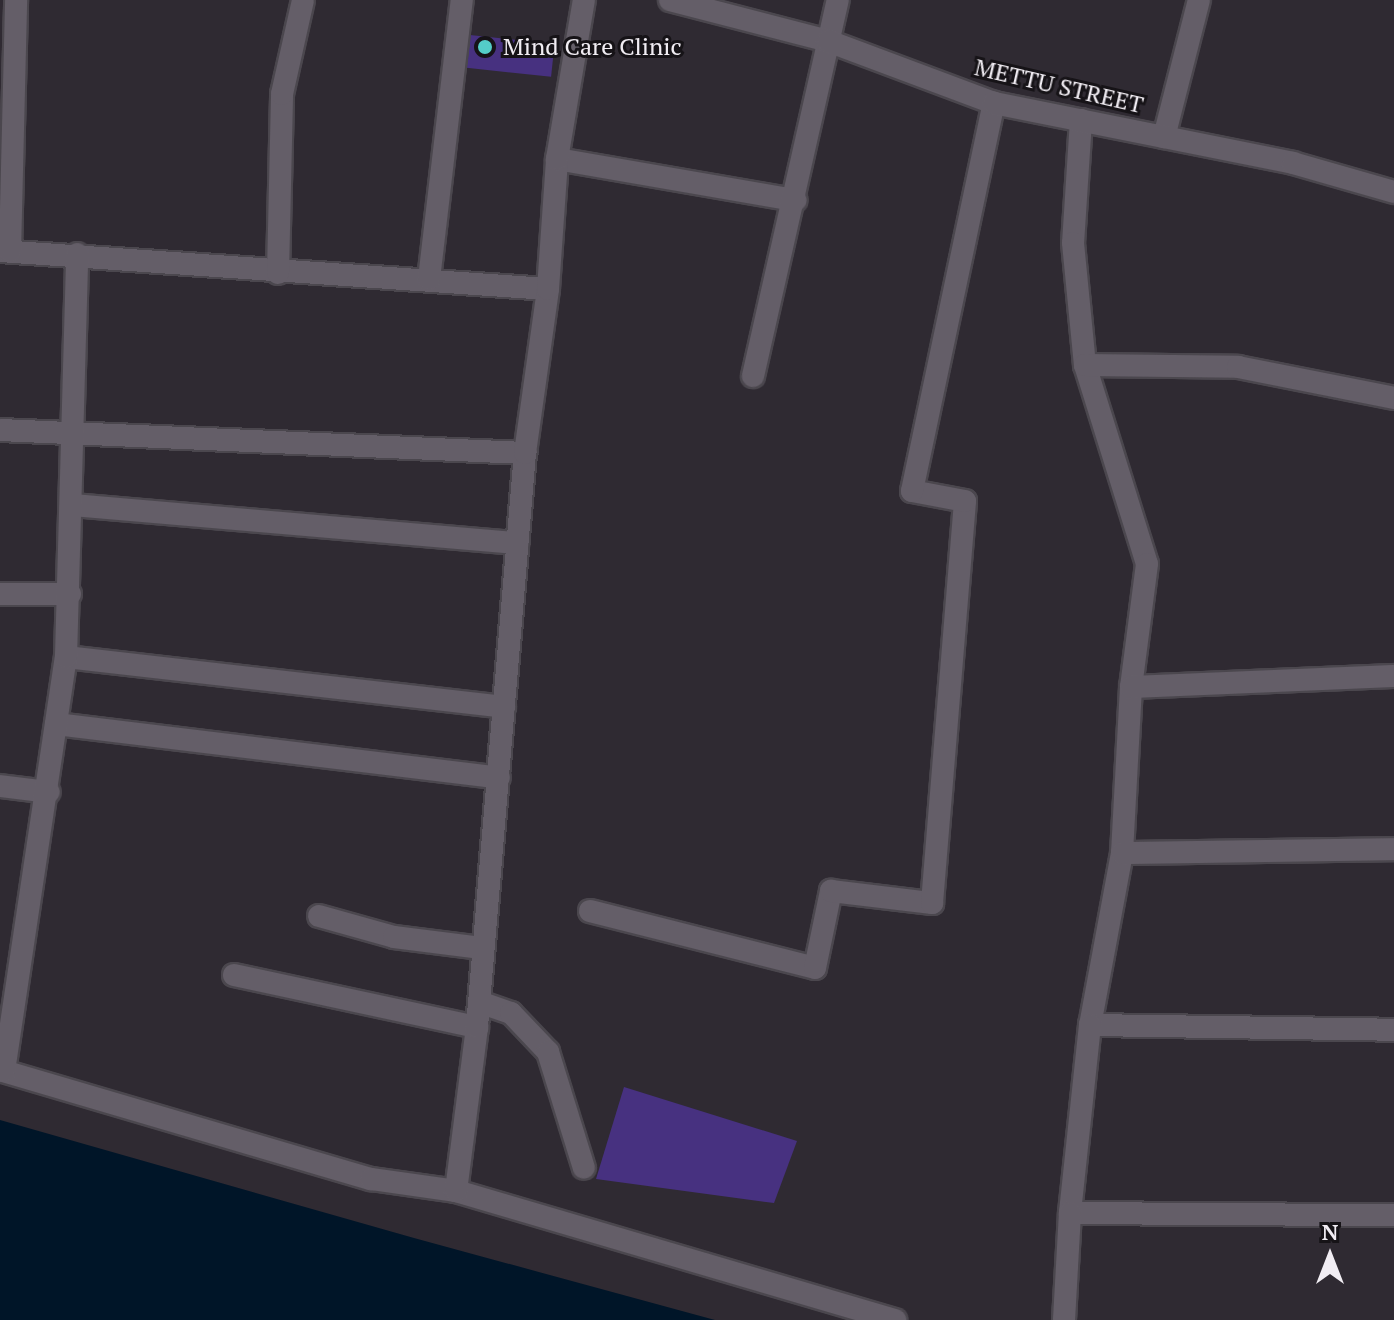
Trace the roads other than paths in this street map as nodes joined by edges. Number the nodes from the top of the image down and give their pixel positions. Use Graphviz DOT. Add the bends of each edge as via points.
graph roads {
  1 [pos="16,0"];
  2 [pos="303,0"];
  3 [pos="462,0"];
  4 [pos="584,0"];
  5 [pos="670,0"];
  6 [pos="838,0"];
  7 [pos="1199,0"];
  8 [pos="828,41"];
  9 [pos="994,103"];
  10 [pos="1081,120"];
  11 [pos="1164,137"];
  12 [pos="557,159"];
  13 [pos="1394,192"];
  14 [pos="795,200"];
  15 [pos="5,251"];
  16 [pos="77,254"];
  17 [pos="278,273"];
  18 [pos="429,279"];
  19 [pos="548,289"];
  20 [pos="1085,365"];
  21 [pos="753,376"];
  22 [pos="1394,398"];
  23 [pos="0,430"];
  24 [pos="76,435"];
  25 [pos="525,453"];
  26 [pos="72,505"];
  27 [pos="517,543"];
  28 [pos="0,594"];
  29 [pos="70,594"];
  30 [pos="66,657"];
  31 [pos="1394,676"];
  32 [pos="1131,687"];
  33 [pos="504,707"];
  34 [pos="56,724"];
  35 [pos="499,778"];
  36 [pos="0,786"];
  37 [pos="49,792"];
  38 [pos="1394,849"];
  39 [pos="1122,853"];
  40 [pos="590,911"];
  41 [pos="319,916"];
  42 [pos="481,948"];
  43 [pos="234,975"];
  44 [pos="479,1002"];
  45 [pos="1090,1025"];
  46 [pos="477,1027"];
  47 [pos="1394,1030"];
  48 [pos="2,1070"];
  49 [pos="584,1168"];
  50 [pos="456,1191"];
  51 [pos="1070,1213"];
  52 [pos="1394,1215"];
  53 [pos="895,1320"];
  54 [pos="1064,1320"];
  1 -- 15 [label="street"];
  2 -- 17 [label="street" via="282,94"];
  3 -- 18 [label="street"];
  4 -- 12 [label="street"];
  5 -- 8 [label="street, METTU STREET"];
  6 -- 8 [label="street"];
  7 -- 11 [label="street"];
  8 -- 9 [label="street, METTU STREET"];
  8 -- 14 [label="street"];
  9 -- 10 [label="street, METTU STREET"];
  9 -- 40 [label="street" via="912,491 965,501 932,903 831,891 815,968"];
  10 -- 11 [label="street, METTU STREET"];
  10 -- 20 [label="street" via="1073,243"];
  11 -- 13 [label="street, METTU STREET" via="1293,163"];
  12 -- 14 [label="street"];
  12 -- 19 [label="street"];
  14 -- 21 [label="street"];
  15 -- 16 [label="street"];
  16 -- 17 [label="street"];
  16 -- 24 [label="street"];
  17 -- 18 [label="street"];
  18 -- 19 [label="street"];
  19 -- 25 [label="street"];
  20 -- 22 [label="street" via="1238,367"];
  20 -- 32 [label="street" via="1147,564"];
  23 -- 24 [label="street"];
  24 -- 25 [label="street"];
  24 -- 26 [label="street"];
  25 -- 27 [label="street"];
  26 -- 27 [label="street"];
  26 -- 29 [label="street"];
  27 -- 33 [label="street"];
  28 -- 29 [label="street"];
  29 -- 30 [label="street"];
  30 -- 33 [label="street"];
  30 -- 34 [label="street"];
  31 -- 32 [label="street"];
  32 -- 39 [label="street"];
  33 -- 35 [label="street"];
  34 -- 35 [label="street"];
  34 -- 37 [label="street"];
  35 -- 42 [label="street"];
  36 -- 37 [label="street"];
  37 -- 48 [label="street"];
  38 -- 39 [label="street"];
  39 -- 45 [label="street"];
  41 -- 42 [label="street" via="394,937"];
  42 -- 44 [label="street"];
  43 -- 46 [label="street"];
  44 -- 46 [label="street"];
  44 -- 49 [label="street" via="511,1013 548,1052"];
  45 -- 47 [label="street"];
  45 -- 51 [label="street"];
  46 -- 50 [label="street"];
  48 -- 50 [label="street" via="371,1179"];
  50 -- 53 [label="street"];
  51 -- 52 [label="street"];
  51 -- 54 [label="street"];
}
